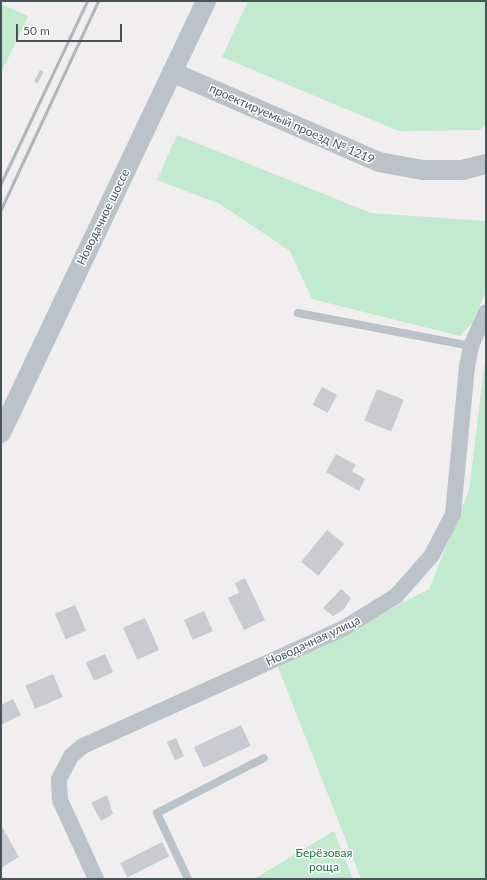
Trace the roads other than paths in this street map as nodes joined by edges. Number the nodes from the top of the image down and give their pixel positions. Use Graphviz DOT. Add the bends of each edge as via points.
graph roads {
  1 [pos="206,1"];
  2 [pos="172,72"];
  3 [pos="486,164"];
  4 [pos="486,312"];
  5 [pos="298,313"];
  6 [pos="471,346"];
  7 [pos="1,433"];
  8 [pos="264,758"];
  9 [pos="96,879"];
  10 [pos="188,879"];
  1 -- 2 [label="street, Новодачное шоссе"];
  2 -- 3 [label="street, проектируемый проезд № 1219" via="379,162 423,170 462,170"];
  2 -- 7 [label="street, Новодачное шоссе"];
  4 -- 6 [label="street, Новодачная улица"];
  5 -- 6 [label="lane"];
  6 -- 9 [label="street, Новодачная улица" via="453,514 432,555 416,577 396,596 344,628 83,746 62,767 59,779 60,800"];
  8 -- 10 [label="lane" via="157,812"];
}
